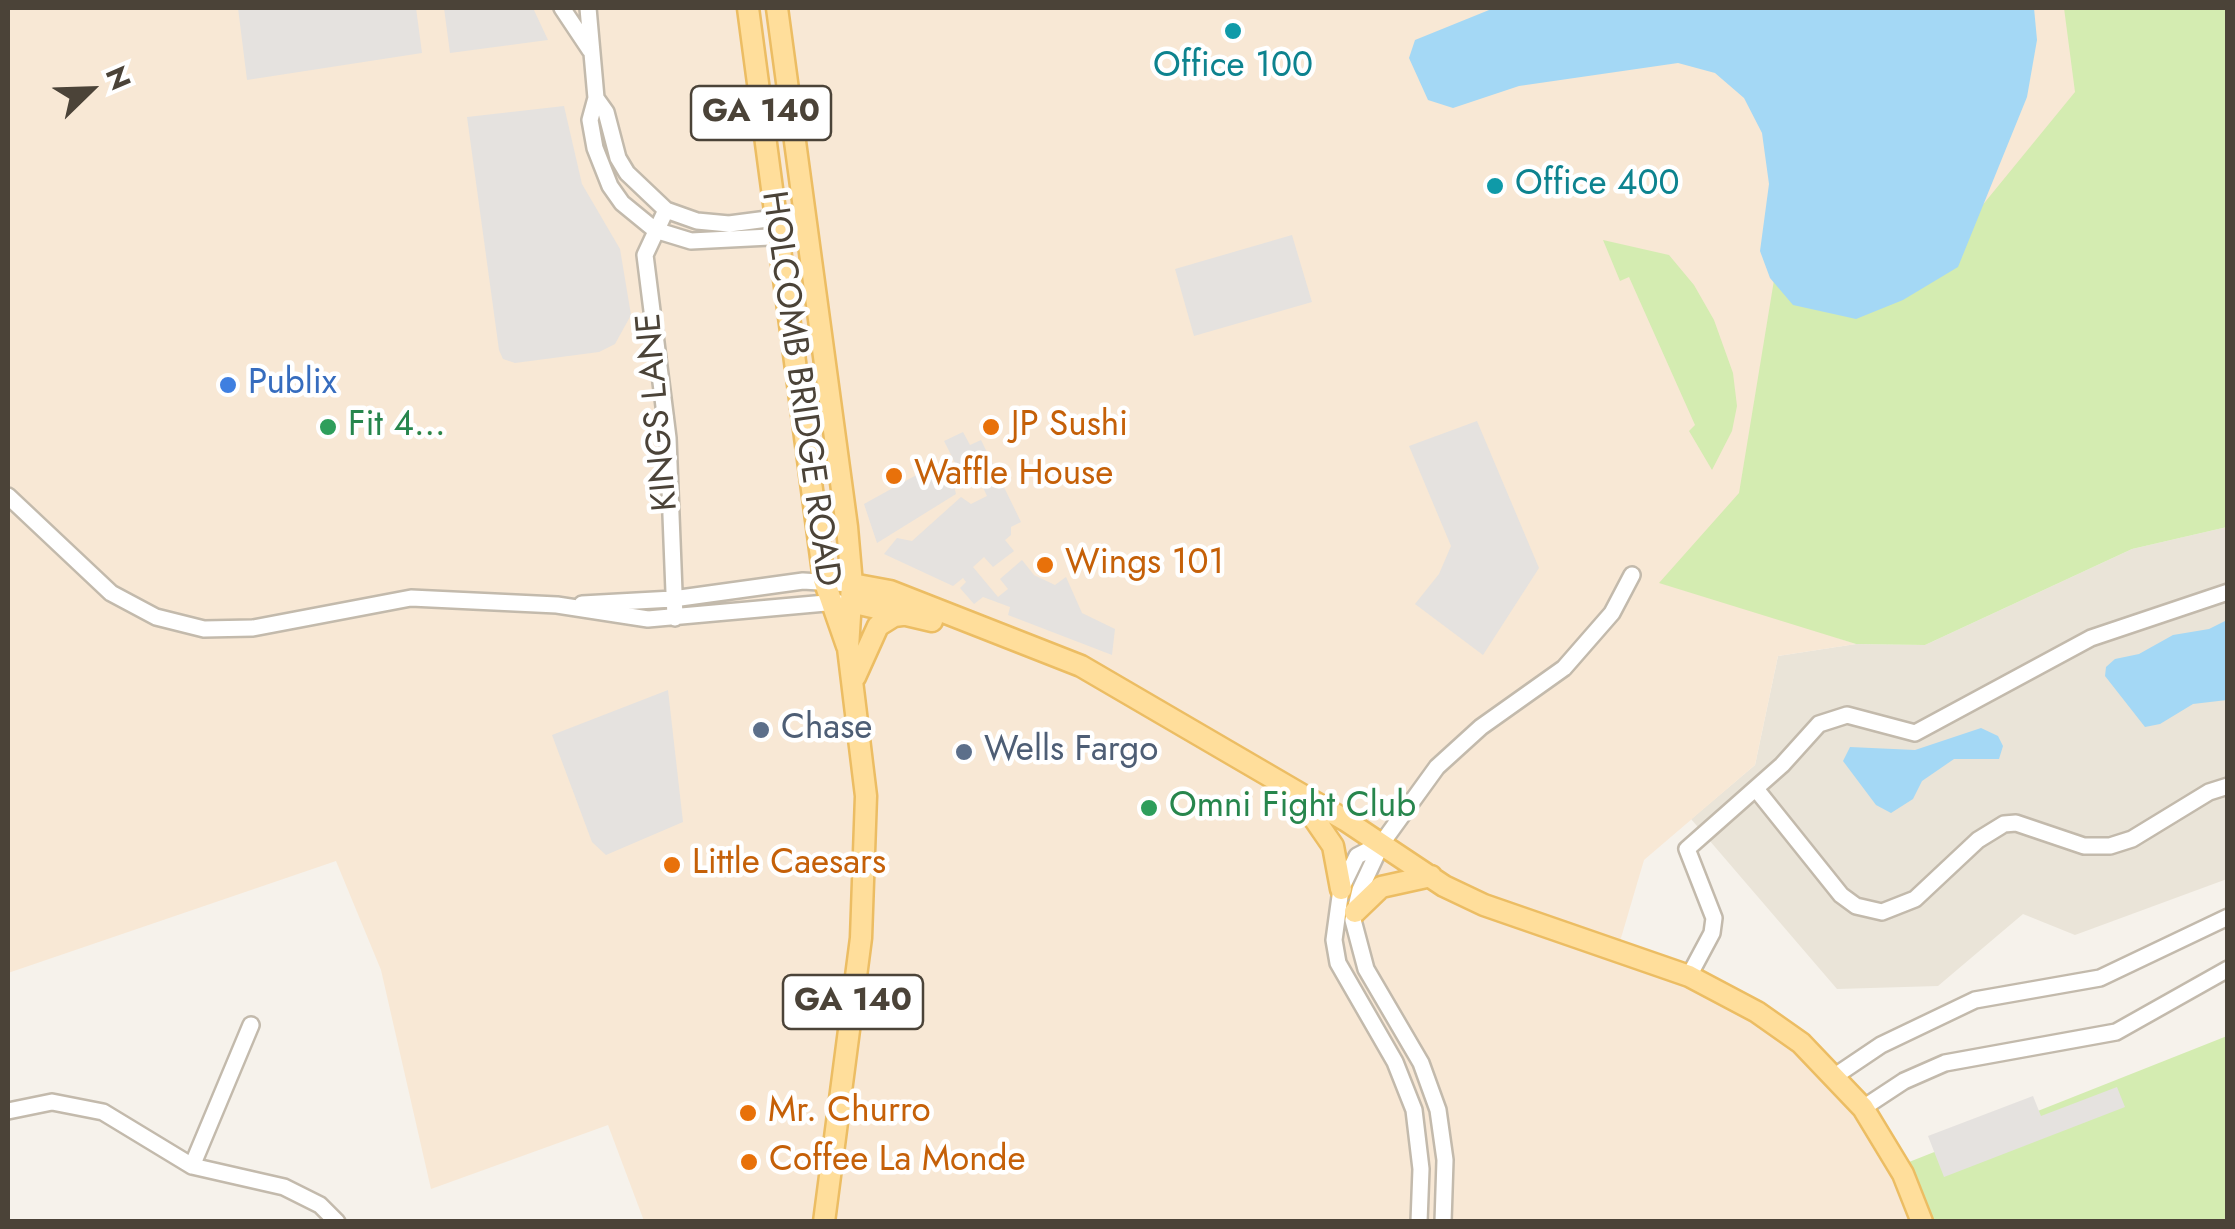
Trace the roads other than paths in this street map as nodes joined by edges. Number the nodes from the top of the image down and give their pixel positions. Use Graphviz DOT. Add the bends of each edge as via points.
graph roads {
  1 [pos="562,8"];
  2 [pos="588,8"];
  3 [pos="748,8"];
  4 [pos="777,8"];
  5 [pos="593,56"];
  6 [pos="596,98"];
  7 [pos="666,210"];
  8 [pos="808,225"];
  9 [pos="777,228"];
  10 [pos="655,230"];
  11 [pos="8,496"];
  12 [pos="849,548"];
  13 [pos="1632,575"];
  14 [pos="824,580"];
  15 [pos="2228,592"];
  16 [pos="851,593"];
  17 [pos="673,598"];
  18 [pos="828,602"];
  19 [pos="556,606"];
  20 [pos="917,609"];
  21 [pos="675,618"];
  22 [pos="848,648"];
  23 [pos="853,681"];
  24 [pos="2228,786"];
  25 [pos="1291,788"];
  26 [pos="1756,789"];
  27 [pos="1382,843"];
  28 [pos="1430,876"];
  29 [pos="1341,888"];
  30 [pos="1356,912"];
  31 [pos="2228,917"];
  32 [pos="2228,969"];
  33 [pos="1689,976"];
  34 [pos="251,1025"];
  35 [pos="1835,1076"];
  36 [pos="1863,1108"];
  37 [pos="8,1111"];
  38 [pos="192,1166"];
  39 [pos="337,1222"];
  40 [pos="824,1222"];
  41 [pos="1419,1222"];
  42 [pos="1443,1222"];
  43 [pos="1922,1222"];
  1 -- 5 [label="street"];
  2 -- 5 [label="street"];
  3 -- 9 [label="main road, HOLCOMB BRIDGE ROAD / GA 140"];
  4 -- 8 [label="main road, HOLCOMB BRIDGE ROAD / GA 140"];
  5 -- 6 [label="street"];
  6 -- 7 [label="street" via="618,158"];
  6 -- 10 [label="street" via="590,120 601,168 622,203"];
  7 -- 9 [label="street" via="712,223"];
  7 -- 10 [label="street, KINGS LANE"];
  8 -- 9 [label="street"];
  8 -- 12 [label="main road, HOLCOMB BRIDGE ROAD / GA 140"];
  9 -- 10 [label="street" via="712,243"];
  9 -- 14 [label="main road, HOLCOMB BRIDGE ROAD / GA 140"];
  10 -- 17 [label="street, KINGS LANE" via="646,270 669,451"];
  11 -- 19 [label="street" via="111,593 180,625 253,628 412,598"];
  12 -- 16 [label="main road, HOLCOMB BRIDGE ROAD / GA 140"];
  12 -- 20 [label="main road"];
  13 -- 27 [label="street" via="1612,613 1564,668 1461,744"];
  14 -- 16 [label="street"];
  14 -- 17 [label="street"];
  14 -- 18 [label="main road, HOLCOMB BRIDGE ROAD / GA 140"];
  15 -- 26 [label="street" via="2090,638 1915,733 1864,718 1832,718"];
  16 -- 18 [label="street"];
  16 -- 20 [label="main road"];
  16 -- 22 [label="main road, HOLCOMB BRIDGE ROAD / GA 140"];
  17 -- 19 [label="street"];
  17 -- 21 [label="street, KINGS LANE"];
  18 -- 21 [label="street"];
  18 -- 22 [label="main road, HOLCOMB BRIDGE ROAD / GA 140"];
  19 -- 21 [label="street" via="623,618"];
  20 -- 23 [label="main road" via="878,626"];
  20 -- 25 [label="main road" via="1023,642 1103,677"];
  22 -- 23 [label="main road, HOLCOMB BRIDGE ROAD / GA 140"];
  23 -- 40 [label="main road, HOLCOMB BRIDGE ROAD / GA 140" via="866,796 865,897"];
  24 -- 26 [label="street" via="2110,846 2084,846 2004,824 1915,899 1882,912 1841,895"];
  25 -- 27 [label="main road"];
  25 -- 29 [label="main road" via="1333,846"];
  26 -- 33 [label="street" via="1687,849 1714,918"];
  27 -- 28 [label="main road"];
  27 -- 29 [label="street" via="1358,856"];
  27 -- 30 [label="street"];
  28 -- 30 [label="main road" via="1381,887"];
  28 -- 33 [label="main road" via="1484,905"];
  29 -- 41 [label="street" via="1334,920 1338,962 1408,1088 1419,1132"];
  30 -- 42 [label="street" via="1366,969 1420,1062 1437,1107 1445,1160"];
  31 -- 35 [label="street" via="2100,978 1975,1000 1880,1045"];
  32 -- 36 [label="street" via="2116,1032 1945,1063"];
  33 -- 35 [label="main road" via="1770,1021"];
  34 -- 38 [label="street"];
  35 -- 36 [label="main road"];
  36 -- 43 [label="main road" via="1903,1174"];
  37 -- 38 [label="street" via="78,1104"];
  38 -- 39 [label="street" via="284,1187"];
}
